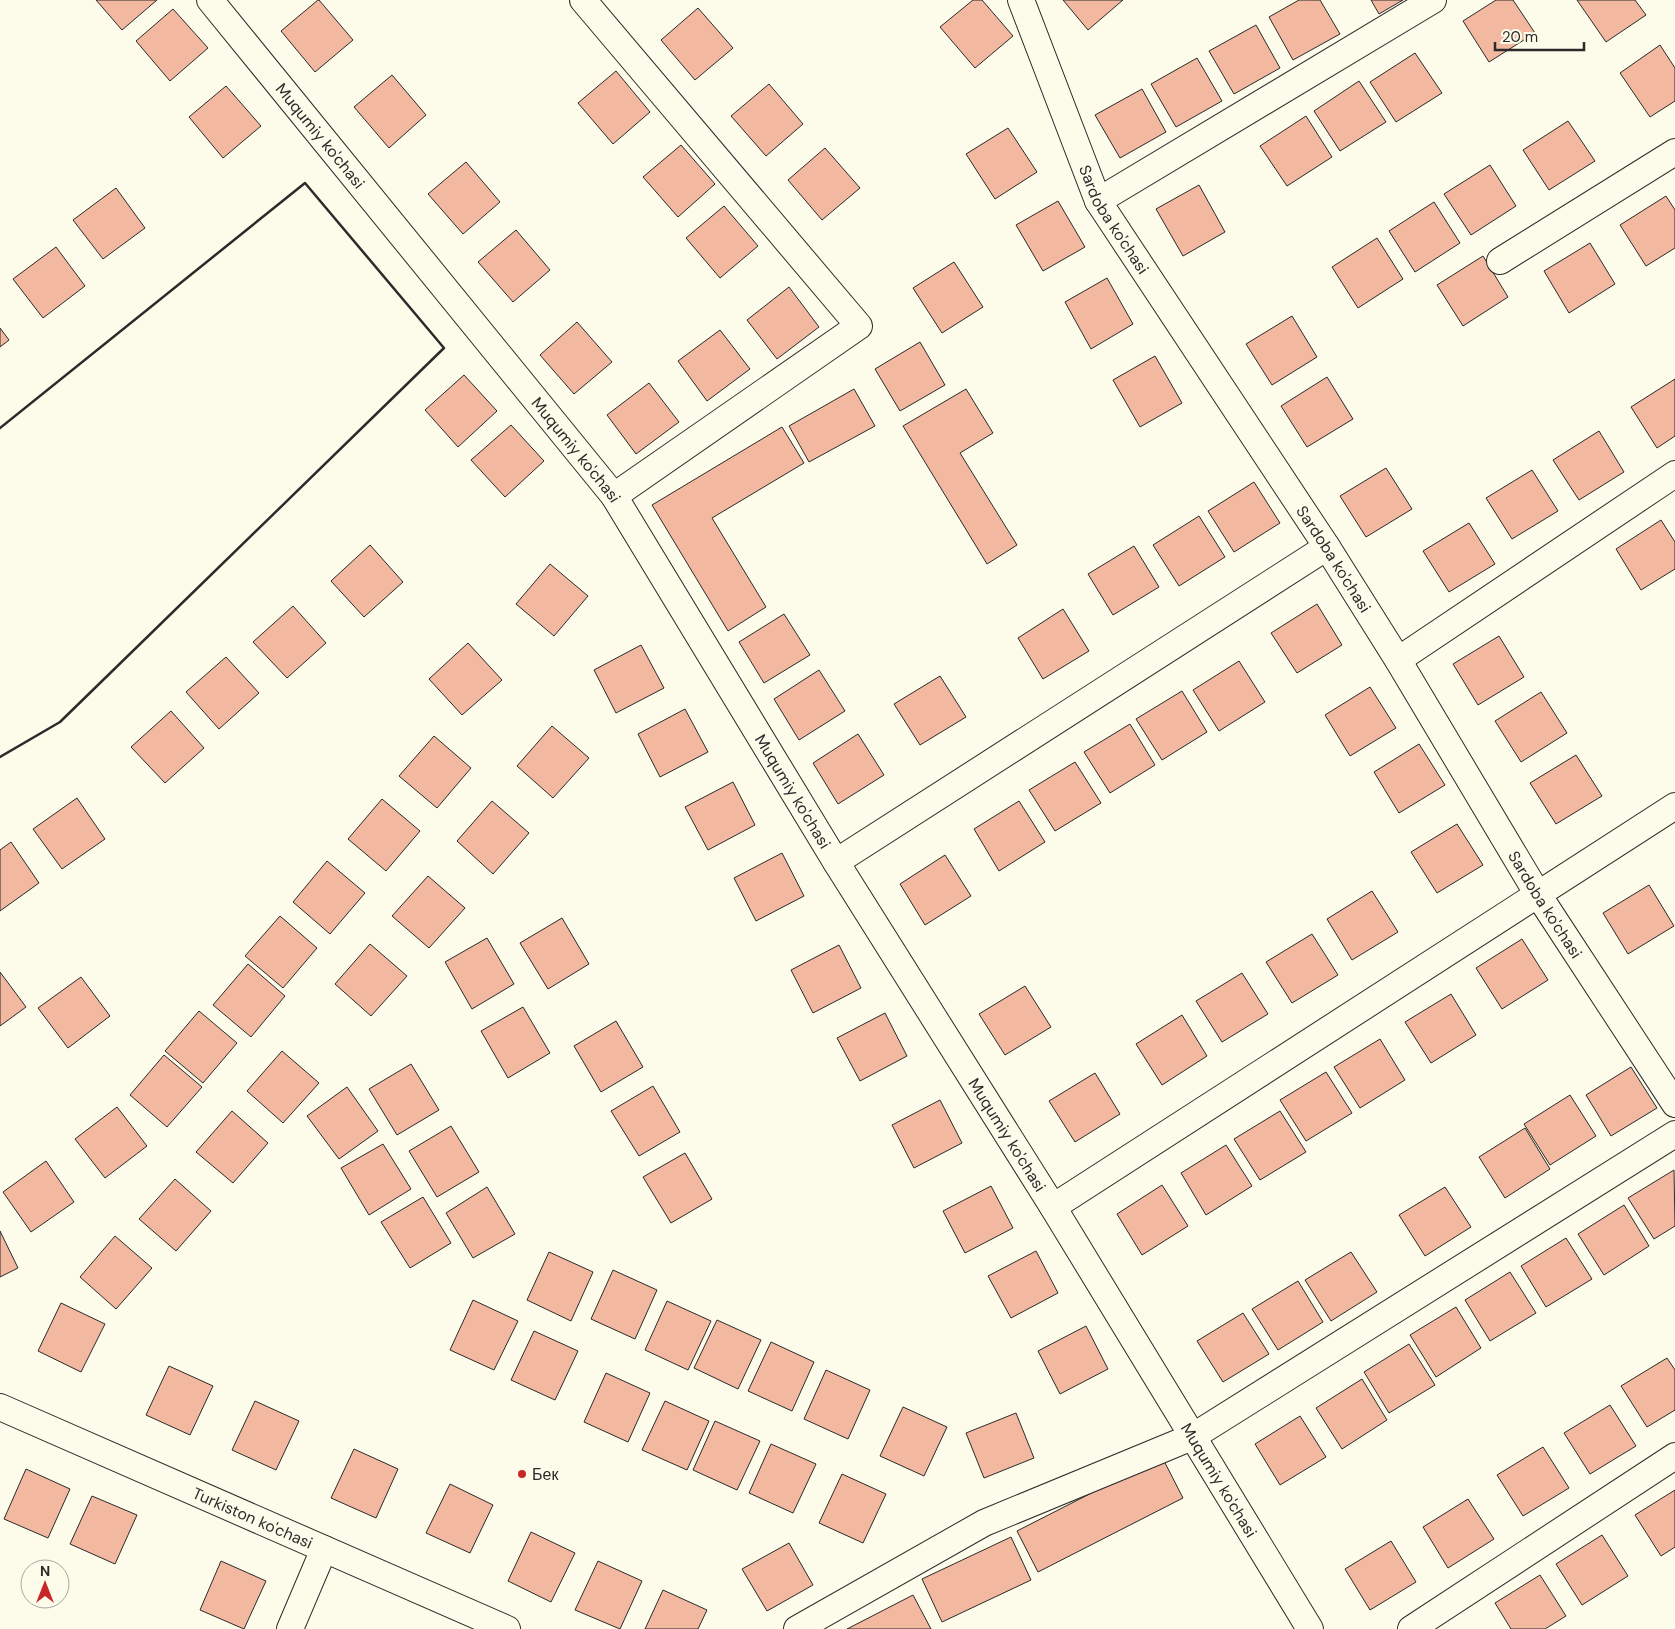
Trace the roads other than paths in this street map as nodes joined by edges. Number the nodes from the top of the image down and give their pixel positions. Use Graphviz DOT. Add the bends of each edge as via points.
graph roads {
  1 [pos="210,0"];
  2 [pos="583,0"];
  3 [pos="1021,0"];
  4 [pos="1433,0"];
  5 [pos="1675,152"];
  6 [pos="1098,201"];
  7 [pos="1500,261"];
  8 [pos="1675,474"];
  9 [pos="614,496"];
  10 [pos="1327,547"];
  11 [pos="1398,660"];
  12 [pos="1675,806"];
  13 [pos="836,862"];
  14 [pos="1537,893"];
  15 [pos="1675,1104"];
  16 [pos="1675,1134"];
  17 [pos="1053,1207"];
  18 [pos="0,1407"];
  19 [pos="1192,1437"];
  20 [pos="1675,1456"];
  21 [pos="324,1549"];
  22 [pos="290,1629"];
  23 [pos="507,1629"];
  24 [pos="797,1629"];
  25 [pos="1310,1629"];
  26 [pos="1411,1629"];
  1 -- 9 [label="street, Muqumiy ko'chasi"];
  2 -- 9 [label="street" via="859,326"];
  3 -- 6 [label="street, Sardoba ko'chasi"];
  4 -- 6 [label="street"];
  5 -- 7 [label="street"];
  6 -- 10 [label="street, Sardoba ko'chasi"];
  8 -- 11 [label="street"];
  9 -- 13 [label="street, Muqumiy ko'chasi"];
  10 -- 11 [label="street, Sardoba ko'chasi"];
  10 -- 13 [label="street"];
  11 -- 14 [label="street, Sardoba ko'chasi"];
  12 -- 14 [label="street"];
  13 -- 17 [label="street, Muqumiy ko'chasi"];
  14 -- 15 [label="street, Sardoba ko'chasi"];
  14 -- 17 [label="street"];
  16 -- 19 [label="street"];
  17 -- 19 [label="street, Muqumiy ko'chasi"];
  18 -- 21 [label="street, Turkiston ko'chasi"];
  19 -- 24 [label="street" via="984,1523"];
  19 -- 25 [label="street, Muqumiy ko'chasi"];
  20 -- 26 [label="street"];
  21 -- 22 [label="street"];
  21 -- 23 [label="street, Turkiston ko'chasi"];
}
